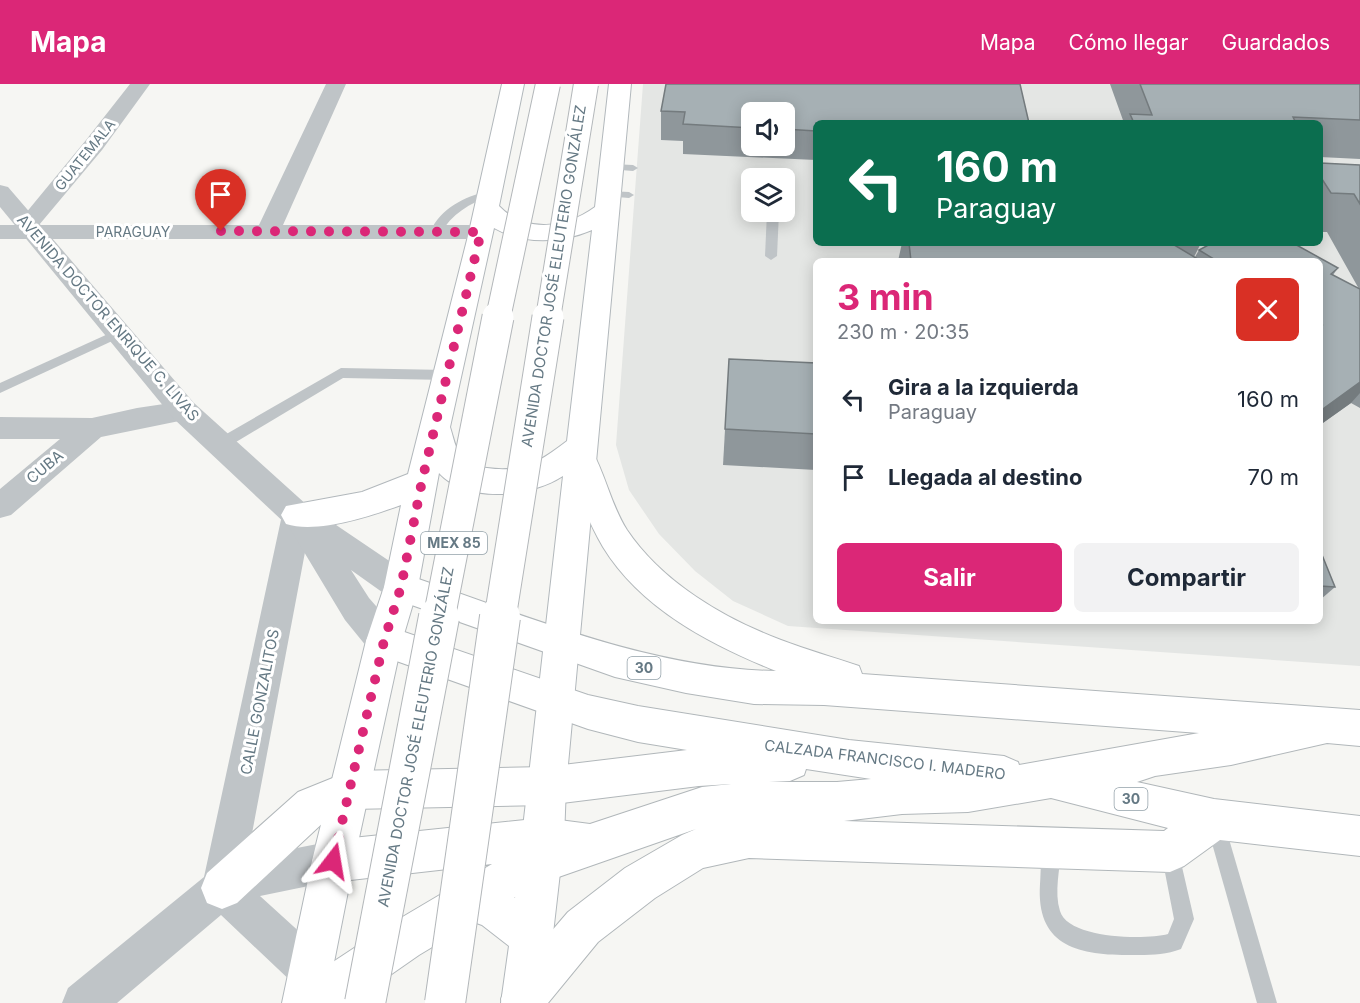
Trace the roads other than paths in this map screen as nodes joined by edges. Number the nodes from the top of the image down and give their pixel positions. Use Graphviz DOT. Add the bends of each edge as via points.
graph roads {
  1 [pos="140,84"];
  2 [pos="336,84"];
  3 [pos="513,84"];
  4 [pos="548,84"];
  5 [pos="586,84"];
  6 [pos="620,84"];
  7 [pos="618,187"];
  8 [pos="0,192"];
  9 [pos="487,199"];
  10 [pos="773,222"];
  11 [pos="31,228"];
  12 [pos="268,231"];
  13 [pos="0,232"];
  14 [pos="436,232"];
  15 [pos="481,232"];
  16 [pos="771,256"];
  17 [pos="119,333"];
  18 [pos="447,375"];
  19 [pos="0,388"];
  20 [pos="184,411"];
  21 [pos="435,427"];
  22 [pos="0,428"];
  23 [pos="92,429"];
  24 [pos="221,444"];
  25 [pos="582,452"];
  26 [pos="422,481"];
  27 [pos="0,506"];
  28 [pos="297,515"];
  29 [pos="401,587"];
  30 [pos="384,641"];
  31 [pos="562,644"];
  32 [pos="899,694"];
  33 [pos="555,700"];
  34 [pos="1343,727"];
  35 [pos="849,758"];
  36 [pos="1048,780"];
  37 [pos="546,786"];
  38 [pos="350,790"];
  39 [pos="1214,819"];
  40 [pos="1360,836"];
  41 [pos="1052,849"];
  42 [pos="542,850"];
  43 [pos="1170,852"];
  44 [pos="333,861"];
  45 [pos="222,888"];
  46 [pos="469,900"];
  47 [pos="531,936"];
  48 [pos="309,992"];
  49 [pos="523,1001"];
  50 [pos="83,1003"];
  51 [pos="365,1003"];
  52 [pos="445,1003"];
  53 [pos="1267,1003"];
  1 -- 11 [label="street, GUATEMALA"];
  2 -- 12 [label="street"];
  3 -- 9 [label="main road"];
  4 -- 51 [label="main road, AVENIDA DOCTOR JOSÉ ELEUTERIO GONZÁLEZ / MEX 85, bridge" via="480,402"];
  5 -- 52 [label="main road, AVENIDA DOCTOR JOSÉ ELEUTERIO GONZÁLEZ / MEX 85, bridge" via="510,543"];
  6 -- 7 [label="main road"];
  7 -- 9 [label="main road" via="586,224 562,231 513,228 495,218"];
  7 -- 25 [label="main road"];
  8 -- 11 [label="street, AVENIDA DOCTOR ENRIQUE C. LIVAS"];
  9 -- 14 [label="lane" via="471,198 438,224"];
  9 -- 15 [label="main road"];
  10 -- 16 [label="lane"];
  11 -- 12 [label="street, PARAGUAY"];
  11 -- 13 [label="street, PARAGUAY"];
  11 -- 17 [label="street, AVENIDA DOCTOR ENRIQUE C. LIVAS"];
  12 -- 14 [label="street, PARAGUAY"];
  14 -- 15 [label="street, PARAGUAY"];
  15 -- 18 [label="main road"];
  17 -- 19 [label="lane"];
  17 -- 20 [label="street, AVENIDA DOCTOR ENRIQUE C. LIVAS"];
  18 -- 21 [label="main road"];
  18 -- 24 [label="lane" via="341,373"];
  20 -- 23 [label="street"];
  20 -- 24 [label="street, AVENIDA DOCTOR ENRIQUE C. LIVAS"];
  21 -- 25 [label="main road" via="447,461 464,476 495,482 523,482"];
  21 -- 26 [label="main road"];
  22 -- 23 [label="street"];
  23 -- 27 [label="street, CUBA"];
  24 -- 28 [label="street, AVENIDA DOCTOR ENRIQUE C. LIVAS"];
  25 -- 31 [label="main road"];
  25 -- 32 [label="main road" via="612,534 667,595 748,645"];
  26 -- 28 [label="main road" via="396,496 365,506"];
  26 -- 29 [label="main road"];
  28 -- 29 [label="street, AVENIDA DOCTOR ENRIQUE C. LIVAS"];
  28 -- 30 [label="street, AVENIDA DOCTOR ENRIQUE C. LIVAS" via="357,609"];
  28 -- 45 [label="street, CALLE GONZALITOS"];
  29 -- 30 [label="main road"];
  29 -- 31 [label="main road, 30"];
  30 -- 33 [label="main road, CALZADA FRANCISCO I. MADERO / 30"];
  30 -- 38 [label="main road"];
  31 -- 32 [label="main road, 30" via="615,661 732,684"];
  31 -- 33 [label="main road"];
  32 -- 34 [label="main road, 30"];
  33 -- 35 [label="main road, CALZADA FRANCISCO I. MADERO / 30" via="638,724"];
  33 -- 37 [label="main road"];
  34 -- 36 [label="main road"];
  35 -- 36 [label="main road, CALZADA FRANCISCO I. MADERO / 30"];
  35 -- 37 [label="main road" via="699,767"];
  36 -- 39 [label="main road, CALZADA FRANCISCO I. MADERO / 30"];
  36 -- 42 [label="main road" via="968,793 837,802 751,801 702,807 594,844"];
  37 -- 38 [label="main road"];
  37 -- 42 [label="main road"];
  38 -- 44 [label="main road"];
  38 -- 45 [label="main road" via="312,806"];
  39 -- 40 [label="main road, CALZADA FRANCISCO I. MADERO / 30"];
  39 -- 43 [label="main road"];
  39 -- 53 [label="lane"];
  41 -- 43 [label="main road"];
  41 -- 43 [label="lane" via="1050,912 1055,925 1068,937 1092,943 1163,945 1173,942 1184,919"];
  41 -- 49 [label="main road" via="749,838 696,849 640,882 583,927"];
  42 -- 44 [label="main road"];
  42 -- 46 [label="main road"];
  42 -- 47 [label="main road"];
  44 -- 45 [label="street"];
  44 -- 48 [label="main road"];
  45 -- 48 [label="street"];
  45 -- 50 [label="street"];
  46 -- 47 [label="main road" via="494,908"];
  46 -- 48 [label="main road"];
  47 -- 49 [label="main road"];
}
